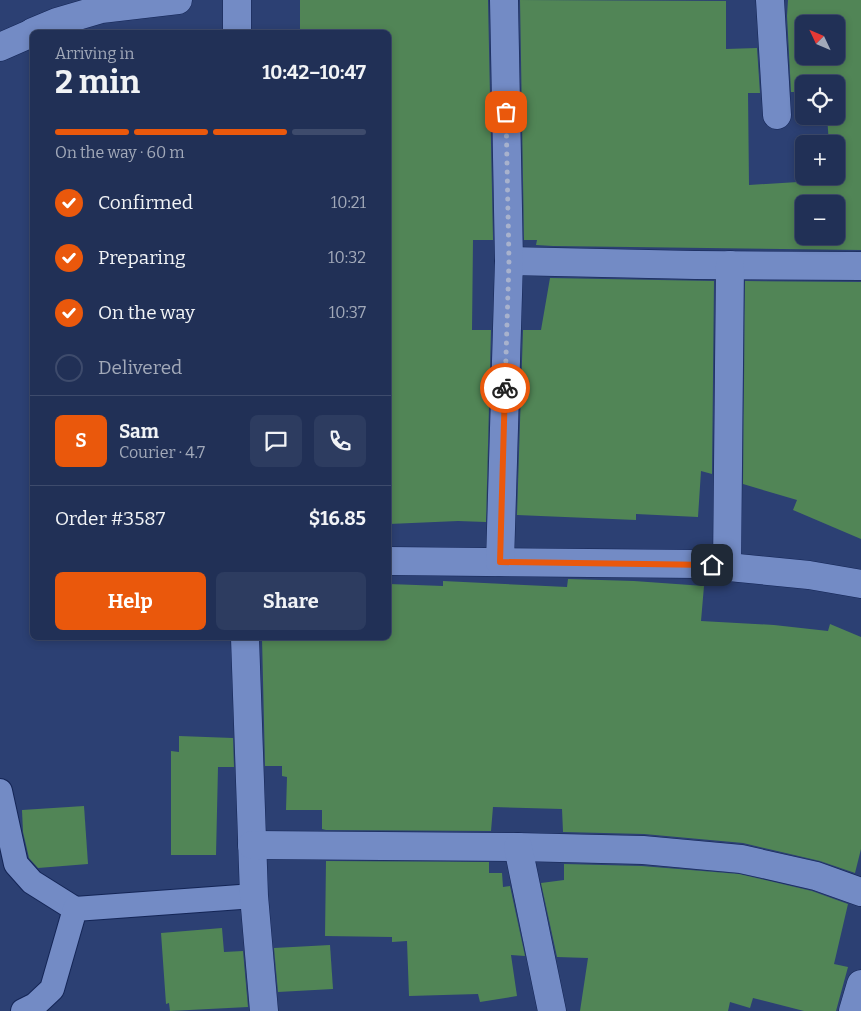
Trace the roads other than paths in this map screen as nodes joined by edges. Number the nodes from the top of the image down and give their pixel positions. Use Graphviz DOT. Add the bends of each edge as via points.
graph roads {
  1 [pos="178,0"];
  2 [pos="237,0"];
  3 [pos="504,0"];
  4 [pos="770,0"];
  5 [pos="40,30"];
  6 [pos="237,30"];
  7 [pos="30,34"];
  8 [pos="0,46"];
  9 [pos="777,115"];
  10 [pos="509,261"];
  11 [pos="730,265"];
  12 [pos="861,266"];
  13 [pos="391,561"];
  14 [pos="500,562"];
  15 [pos="726,567"];
  16 [pos="861,584"];
  17 [pos="245,640"];
  18 [pos="0,791"];
  19 [pos="252,845"];
  20 [pos="518,846"];
  21 [pos="861,892"];
  22 [pos="254,896"];
  23 [pos="74,909"];
  24 [pos="861,984"];
  25 [pos="23,1011"];
  26 [pos="264,1011"];
  27 [pos="552,1011"];
  28 [pos="853,1011"];
  1 -- 5 [label="street" via="101,9"];
  2 -- 6 [label="street"];
  3 -- 10 [label="street"];
  4 -- 9 [label="street"];
  7 -- 8 [label="street"];
  10 -- 11 [label="street"];
  10 -- 14 [label="street"];
  11 -- 12 [label="street"];
  11 -- 15 [label="street"];
  13 -- 14 [label="street"];
  14 -- 15 [label="street"];
  15 -- 16 [label="street"];
  17 -- 19 [label="street"];
  18 -- 23 [label="lane" via="16,864 32,882"];
  19 -- 20 [label="street"];
  19 -- 22 [label="street"];
  20 -- 21 [label="street" via="644,850 741,859 816,876"];
  20 -- 27 [label="street"];
  22 -- 23 [label="lane"];
  22 -- 26 [label="street"];
  23 -- 25 [label="lane" via="52,990"];
  24 -- 28 [label="street"];
}
